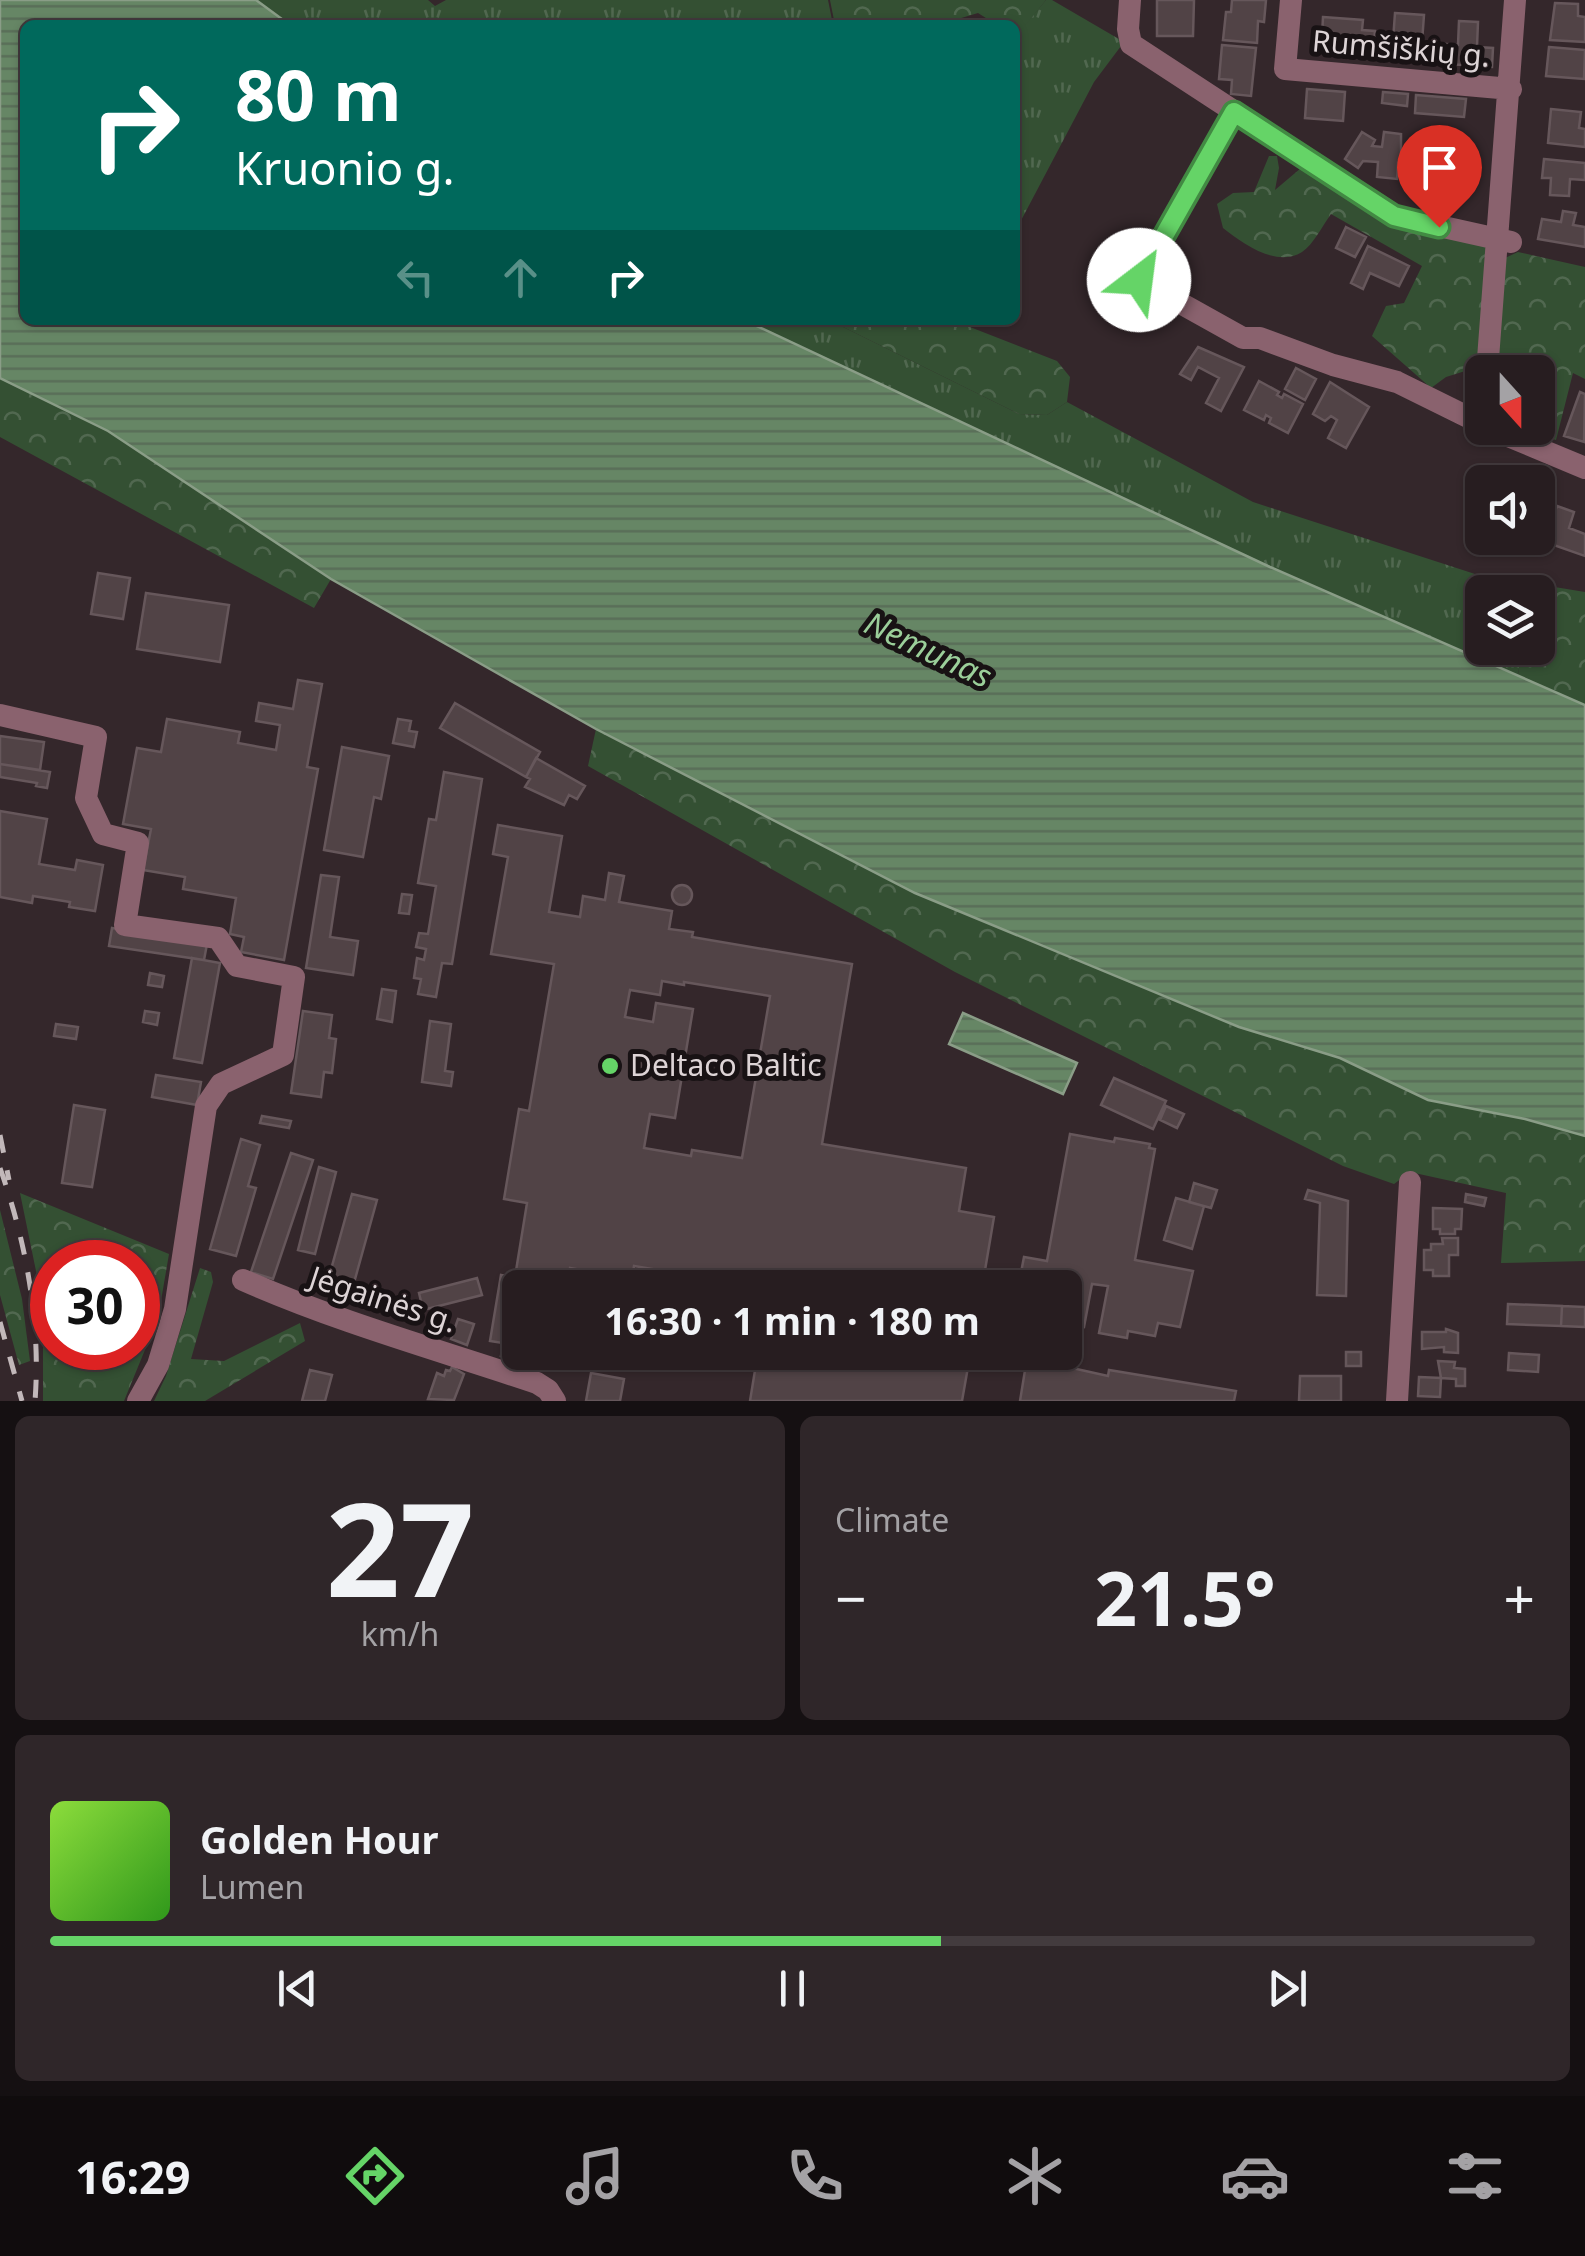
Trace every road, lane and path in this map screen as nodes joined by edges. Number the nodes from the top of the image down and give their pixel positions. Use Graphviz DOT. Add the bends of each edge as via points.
graph roads {
  1 [pos="1130,0"];
  2 [pos="1291,0"];
  3 [pos="1516,0"];
  4 [pos="1511,89"];
  5 [pos="1234,112"];
  6 [pos="1505,241"];
  7 [pos="1489,355"];
  8 [pos="1465,415"];
  9 [pos="1532,445"];
  10 [pos="1585,468"];
  11 [pos="0,715"];
  12 [pos="1410,1182"];
  13 [pos="243,1280"];
  14 [pos="138,1401"];
  15 [pos="555,1401"];
  16 [pos="1397,1401"];
  1 -- 5 [label="street" via="1131,44"];
  2 -- 4 [label="street, Rumšiškių g." via="1285,69"];
  3 -- 4 [label="street"];
  4 -- 6 [label="street"];
  5 -- 6 [label="street" via="1394,216"];
  5 -- 8 [label="street" via="1139,280 1244,338 1396,382"];
  6 -- 7 [label="street"];
  9 -- 10 [label="street"];
  11 -- 14 [label="street" via="96,737 86,798 103,834 138,843 125,925 218,938 237,966 294,977 283,1055 222,1084 206,1106 168,1337"];
  12 -- 16 [label="street"];
  13 -- 15 [label="street, Jėgainės g." via="310,1310 537,1383"];
}
